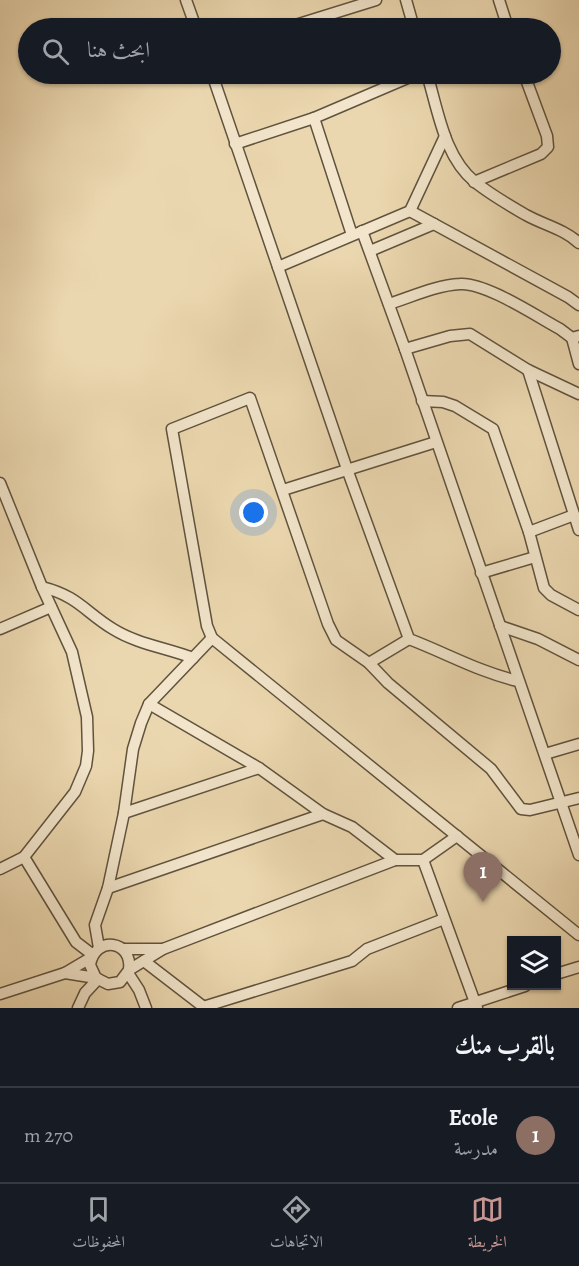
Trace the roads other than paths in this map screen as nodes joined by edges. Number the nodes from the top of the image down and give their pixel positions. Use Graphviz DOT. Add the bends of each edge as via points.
graph roads {
  1 [pos="186,0"];
  2 [pos="376,0"];
  3 [pos="406,0"];
  4 [pos="499,0"];
  5 [pos="192,18"];
  6 [pos="318,18"];
  7 [pos="411,18"];
  8 [pos="505,18"];
  9 [pos="215,84"];
  10 [pos="394,84"];
  11 [pos="430,84"];
  12 [pos="528,84"];
  13 [pos="314,118"];
  14 [pos="445,136"];
  15 [pos="235,144"];
  16 [pos="474,182"];
  17 [pos="410,211"];
  18 [pos="434,224"];
  19 [pos="357,233"];
  20 [pos="574,233"];
  21 [pos="579,243"];
  22 [pos="370,251"];
  23 [pos="278,267"];
  24 [pos="579,291"];
  25 [pos="568,297"];
  26 [pos="389,304"];
  27 [pos="579,306"];
  28 [pos="576,337"];
  29 [pos="405,350"];
  30 [pos="579,364"];
  31 [pos="528,370"];
  32 [pos="579,394"];
  33 [pos="422,401"];
  34 [pos="436,441"];
  35 [pos="347,469"];
  36 [pos="1,486"];
  37 [pos="283,490"];
  38 [pos="574,515"];
  39 [pos="579,530"];
  40 [pos="529,532"];
  41 [pos="535,557"];
  42 [pos="481,573"];
  43 [pos="42,587"];
  44 [pos="51,607"];
  45 [pos="579,610"];
  46 [pos="500,626"];
  47 [pos="0,629"];
  48 [pos="212,638"];
  49 [pos="409,639"];
  50 [pos="193,658"];
  51 [pos="579,660"];
  52 [pos="369,663"];
  53 [pos="518,681"];
  54 [pos="149,704"];
  55 [pos="579,744"];
  56 [pos="545,754"];
  57 [pos="259,768"];
  58 [pos="579,798"];
  59 [pos="561,803"];
  60 [pos="124,813"];
  61 [pos="323,814"];
  62 [pos="457,836"];
  63 [pos="579,855"];
  64 [pos="24,857"];
  65 [pos="395,860"];
  66 [pos="423,860"];
  67 [pos="0,868"];
  68 [pos="108,888"];
  69 [pos="444,919"];
  70 [pos="579,935"];
  71 [pos="124,950"];
  72 [pos="163,950"];
  73 [pos="94,953"];
  74 [pos="144,961"];
  75 [pos="579,967"];
  76 [pos="129,971"];
  77 [pos="561,972"];
  78 [pos="65,973"];
  79 [pos="97,979"];
  80 [pos="515,990"];
  81 [pos="0,994"];
  82 [pos="476,1005"];
  83 [pos="204,1007"];
  84 [pos="78,1008"];
  85 [pos="146,1008"];
  86 [pos="459,1008"];
  1 -- 5 [label="street"];
  2 -- 6 [label="street"];
  3 -- 7 [label="street"];
  4 -- 8 [label="street"];
  9 -- 15 [label="street"];
  10 -- 13 [label="street"];
  11 -- 14 [label="street"];
  12 -- 16 [label="street" via="548,147 541,154"];
  13 -- 15 [label="street"];
  13 -- 19 [label="street"];
  14 -- 16 [label="street"];
  14 -- 17 [label="street"];
  15 -- 23 [label="street"];
  16 -- 20 [label="street" via="533,219"];
  17 -- 18 [label="street"];
  17 -- 19 [label="street"];
  18 -- 22 [label="street"];
  18 -- 25 [label="street"];
  19 -- 22 [label="street"];
  19 -- 23 [label="street"];
  20 -- 21 [label="street"];
  22 -- 26 [label="street"];
  23 -- 35 [label="street"];
  24 -- 25 [label="street"];
  25 -- 27 [label="street"];
  26 -- 28 [label="street" via="441,287 476,284"];
  26 -- 29 [label="street"];
  28 -- 30 [label="street"];
  29 -- 31 [label="street" via="470,334"];
  29 -- 33 [label="street"];
  31 -- 32 [label="street"];
  31 -- 38 [label="street"];
  33 -- 34 [label="street"];
  33 -- 40 [label="street" via="455,406 493,429"];
  34 -- 35 [label="street"];
  34 -- 42 [label="street"];
  35 -- 37 [label="street"];
  35 -- 49 [label="street"];
  36 -- 43 [label="street"];
  37 -- 48 [label="street" via="250,398 172,429"];
  37 -- 52 [label="street" via="328,624 336,640"];
  38 -- 39 [label="street"];
  38 -- 40 [label="street"];
  40 -- 41 [label="street"];
  41 -- 42 [label="street"];
  41 -- 45 [label="street" via="544,588"];
  42 -- 46 [label="street"];
  43 -- 44 [label="street"];
  43 -- 50 [label="street" via="73,598 115,631"];
  44 -- 47 [label="street"];
  44 -- 64 [label="street" via="72,652 81,683 88,751 75,792"];
  46 -- 51 [label="street" via="538,639"];
  46 -- 53 [label="street"];
  48 -- 50 [label="street"];
  48 -- 62 [label="street"];
  49 -- 52 [label="street"];
  49 -- 53 [label="street" via="474,668"];
  50 -- 54 [label="street"];
  52 -- 59 [label="street" via="491,769 521,809"];
  53 -- 56 [label="street"];
  54 -- 57 [label="street"];
  54 -- 60 [label="street" via="133,749"];
  55 -- 56 [label="street"];
  56 -- 59 [label="street"];
  57 -- 60 [label="street"];
  57 -- 61 [label="street"];
  58 -- 59 [label="street"];
  59 -- 63 [label="street"];
  60 -- 68 [label="street"];
  61 -- 65 [label="street" via="352,827"];
  61 -- 68 [label="street"];
  62 -- 66 [label="street"];
  62 -- 70 [label="street"];
  64 -- 67 [label="street"];
  64 -- 73 [label="street" via="76,942"];
  65 -- 66 [label="street"];
  65 -- 72 [label="street"];
  66 -- 69 [label="street"];
  68 -- 73 [label="street" via="95,925"];
  69 -- 82 [label="street"];
  69 -- 83 [label="street" via="367,949 352,960"];
  71 -- 72 [label="street"];
  71 -- 73 [label="street" via="112,945"];
  71 -- 76 [label="street"];
  72 -- 74 [label="street"];
  73 -- 78 [label="street"];
  73 -- 79 [label="street" via="92,972"];
  74 -- 76 [label="street"];
  74 -- 83 [label="street"];
  75 -- 77 [label="street"];
  76 -- 79 [label="street" via="114,984"];
  76 -- 85 [label="street"];
  78 -- 79 [label="street"];
  78 -- 81 [label="street"];
  79 -- 84 [label="street"];
  80 -- 82 [label="street"];
  82 -- 86 [label="street"];
}
